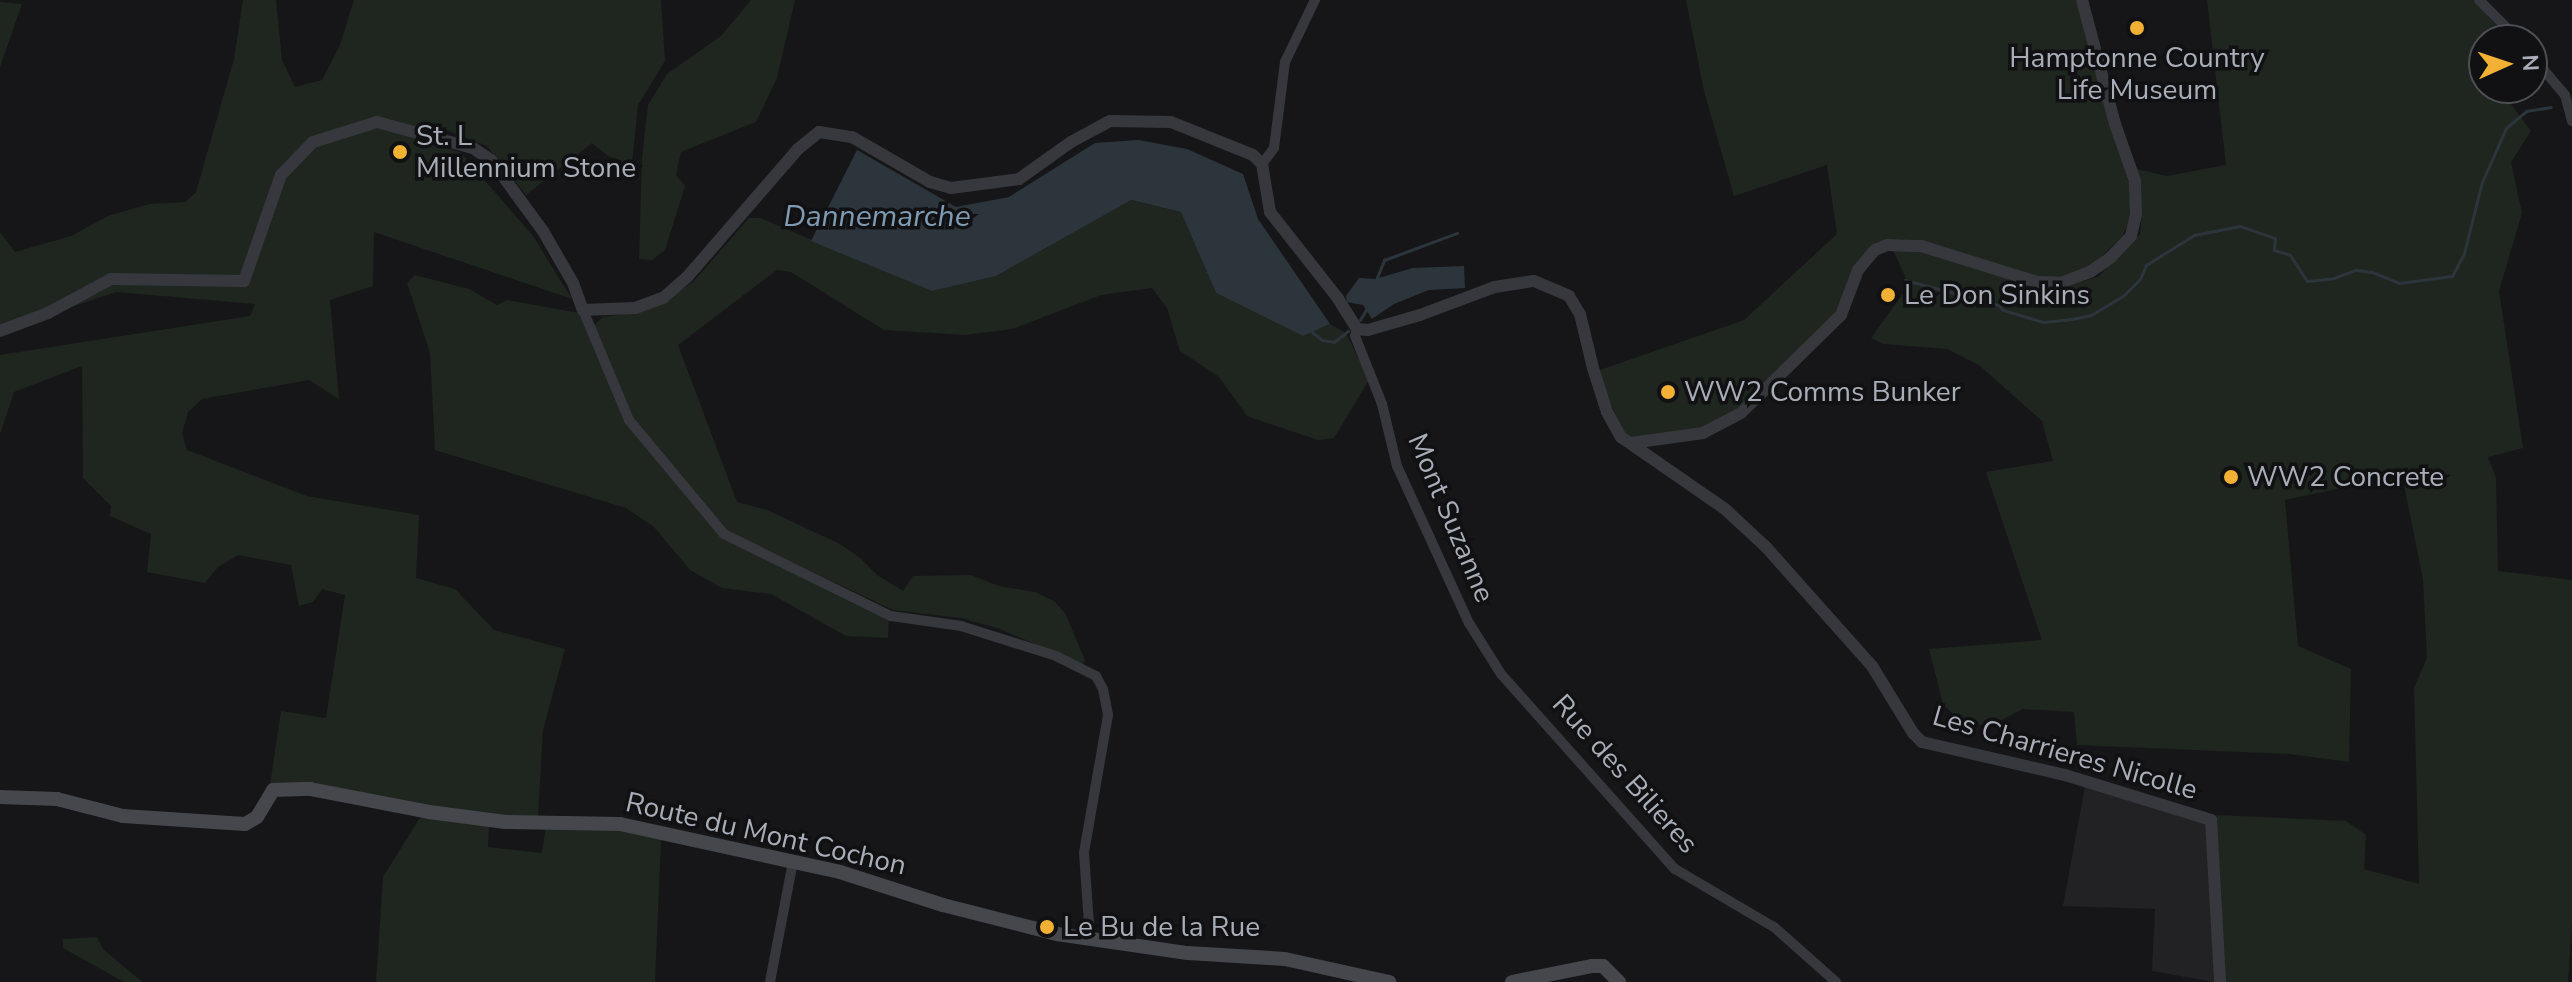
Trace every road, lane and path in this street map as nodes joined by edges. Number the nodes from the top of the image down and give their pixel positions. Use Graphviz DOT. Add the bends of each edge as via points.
graph roads {
  1 [pos="1315,0"];
  2 [pos="2082,0"];
  3 [pos="2479,0"];
  4 [pos="2503,24"];
  5 [pos="2548,76"];
  6 [pos="2570,104"];
  7 [pos="2572,121"];
  8 [pos="1262,164"];
  9 [pos="583,310"];
  10 [pos="1357,329"];
  11 [pos="0,331"];
  12 [pos="1631,443"];
  13 [pos="1501,674"];
  14 [pos="0,797"];
  15 [pos="793,861"];
  16 [pos="1090,938"];
  17 [pos="770,982"];
  18 [pos="1389,982"];
  19 [pos="1512,982"];
  20 [pos="1619,982"];
  21 [pos="1836,982"];
  22 [pos="2220,982"];
  1 -- 8 [label="street" via="1285,62 1274,148"];
  2 -- 12 [label="street" via="2135,181 2131,236 2110,258 2061,283 2037,282 1921,246 1887,245 1875,250 1858,270 1841,315 1741,413 1703,433"];
  3 -- 4 [label="street"];
  5 -- 6 [label="street"];
  6 -- 7 [label="street"];
  8 -- 9 [label="street" via="1253,155 1171,122 1110,121 1019,179 951,188 930,182 852,137 819,132 663,298 635,308"];
  8 -- 10 [label="street" via="1270,212"];
  9 -- 11 [label="street" via="543,231 491,160 473,148 377,122 313,142 281,175 244,281 111,279 48,313"];
  9 -- 16 [label="street" via="629,420 724,534 891,616 961,626 1056,656 1096,676 1108,715 1084,853"];
  10 -- 12 [label="street" via="1420,315 1495,287 1534,281 1553,288 1569,296 1580,314 1607,412 1621,437"];
  10 -- 13 [label="street, Mont Suzanne" via="1397,466 1469,623"];
  12 -- 22 [label="street, Les Charrieres Nicolle" via="1725,509 1766,547 1872,666 1922,742 2065,775 2211,820"];
  13 -- 21 [label="street, Rue des Bilieres" via="1675,869 1774,927"];
  14 -- 15 [label="main road, Route du Mont Cochon" via="57,799 123,816 245,824 257,817 273,790 310,789 505,822 620,824"];
  15 -- 16 [label="main road, Route du Mont Cochon" via="972,912"];
  15 -- 17 [label="street"];
  16 -- 18 [label="main road, Route du Mont Cochon" via="1188,953 1285,959"];
  19 -- 20 [label="main road" via="1592,966 1603,966"];
}
